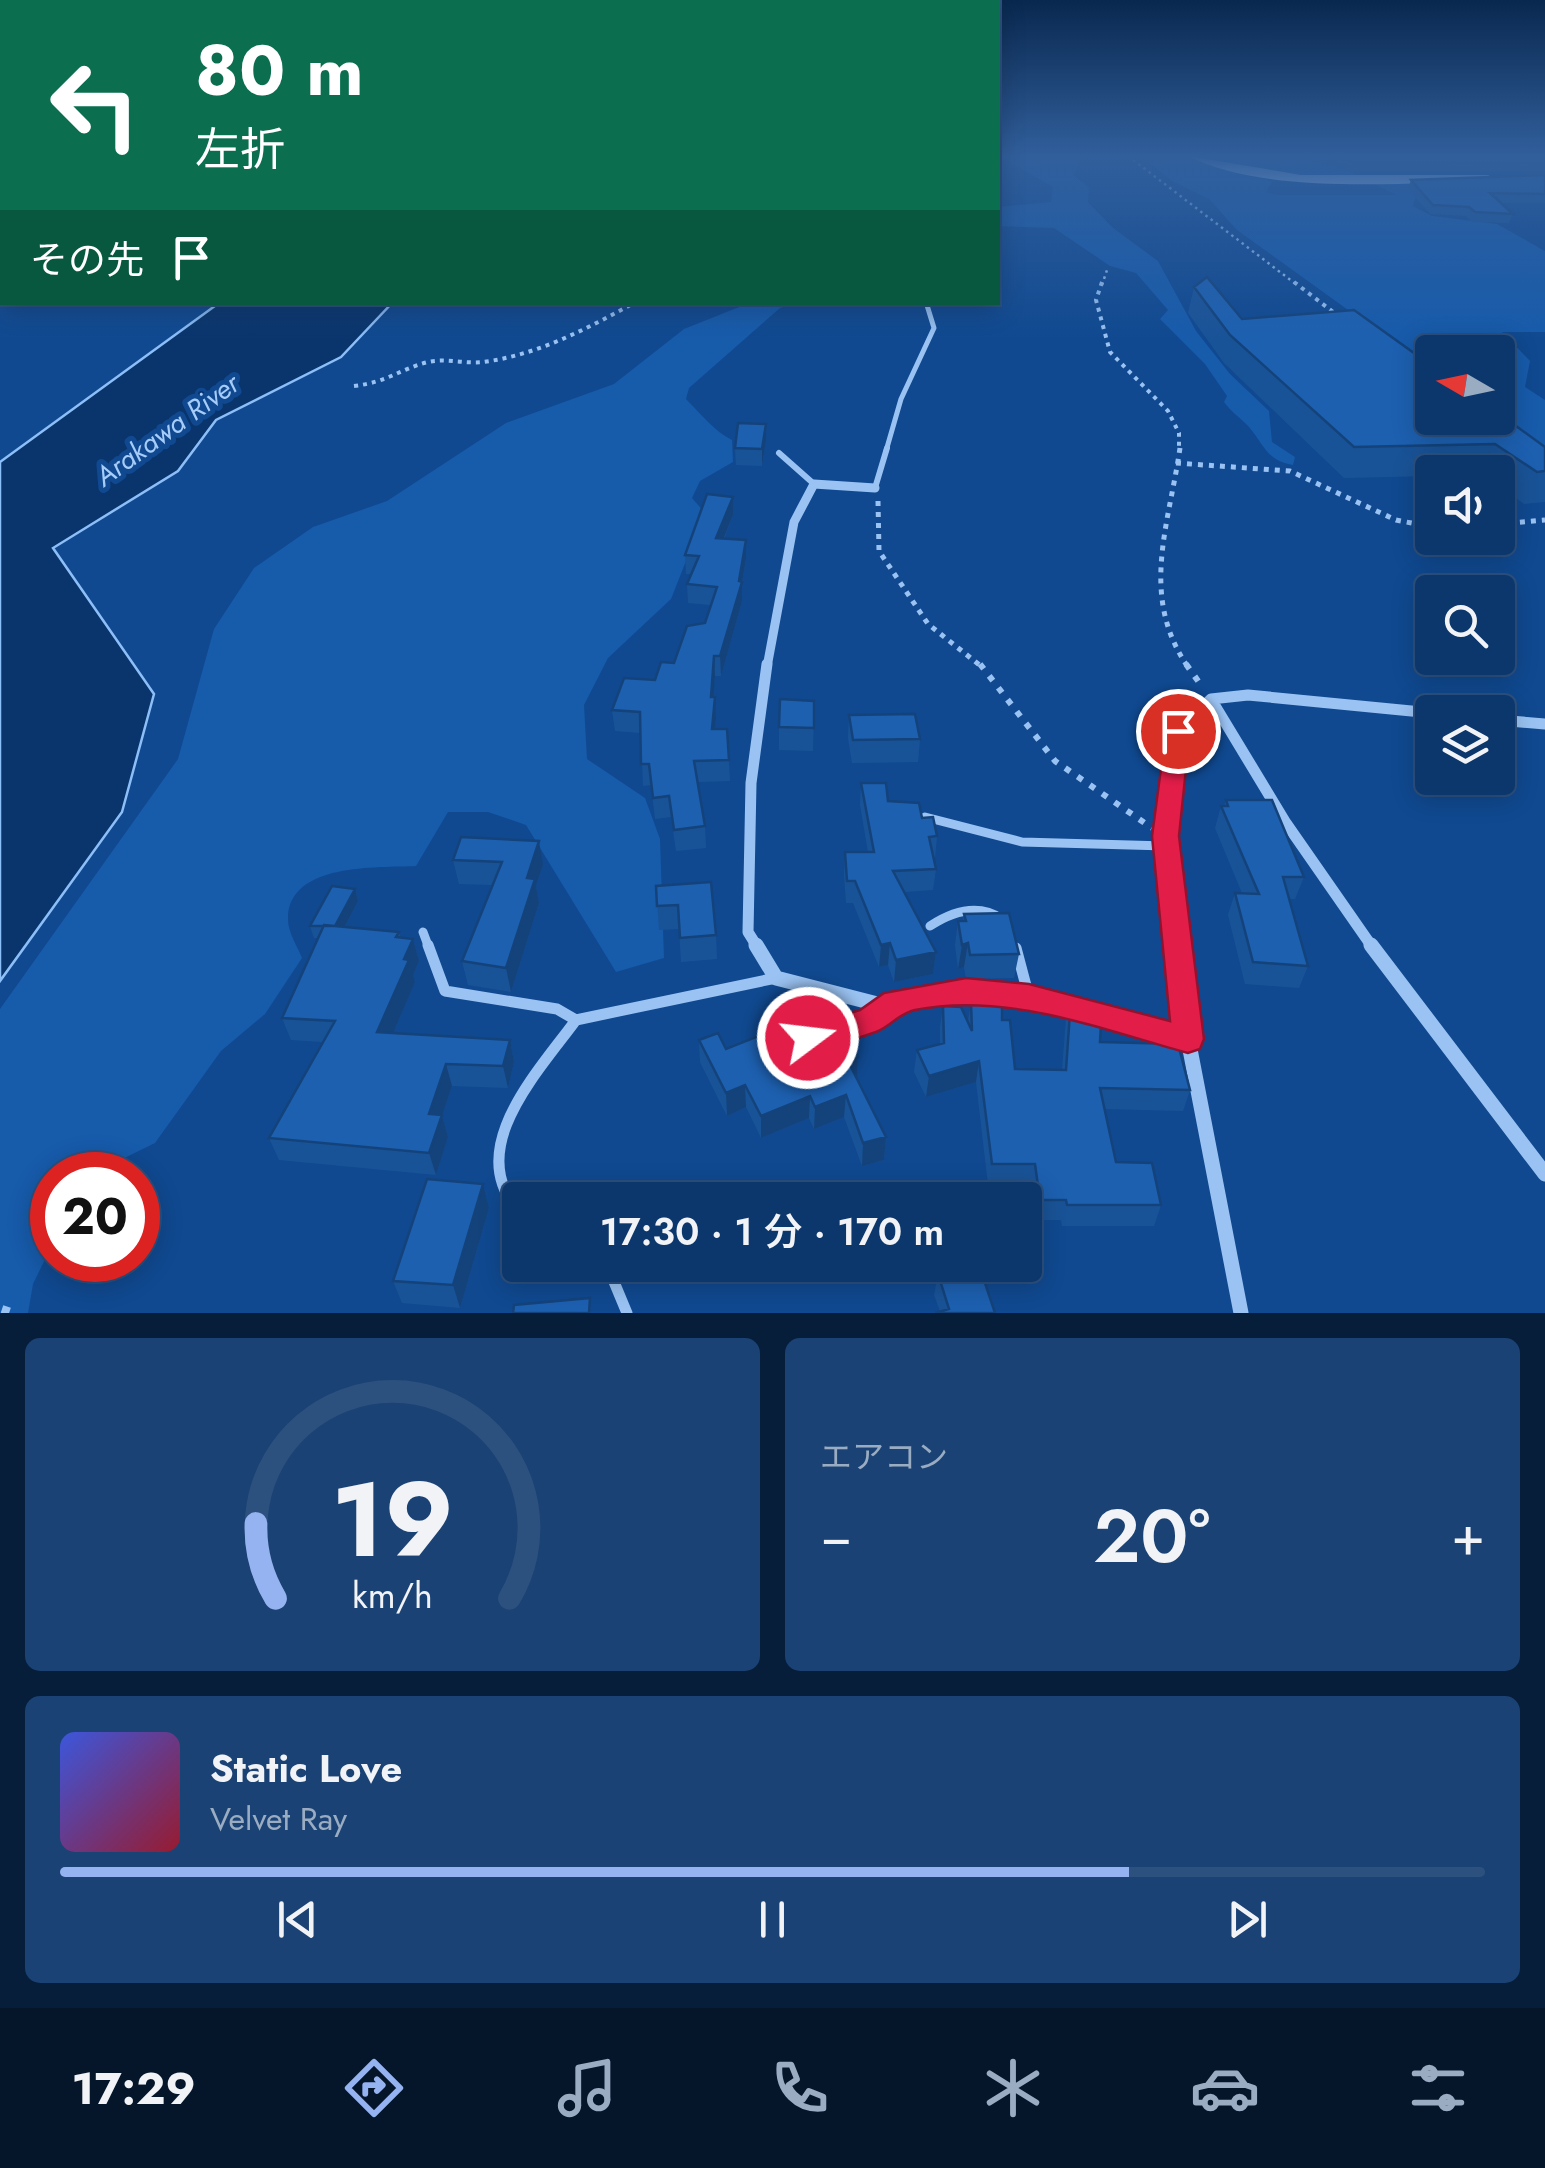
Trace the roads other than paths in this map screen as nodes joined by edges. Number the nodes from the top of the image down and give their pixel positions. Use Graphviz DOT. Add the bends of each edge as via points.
graph roads {
  1 [pos="928,305"];
  2 [pos="779,453"];
  3 [pos="814,484"];
  4 [pos="876,488"];
  5 [pos="1211,698"];
  6 [pos="1415,711"];
  7 [pos="1515,721"];
  8 [pos="1545,724"];
  9 [pos="910,816"];
  10 [pos="1166,841"];
  11 [pos="930,926"];
  12 [pos="1010,926"];
  13 [pos="423,932"];
  14 [pos="1014,942"];
  15 [pos="776,978"];
  16 [pos="1029,997"];
  17 [pos="884,1006"];
  18 [pos="576,1020"];
  19 [pos="824,1033"];
  20 [pos="1188,1039"];
  21 [pos="1545,1174"];
  22 [pos="502,1192"];
  23 [pos="614,1282"];
  24 [pos="626,1313"];
  25 [pos="1241,1313"];
  1 -- 4 [label="lane" via="934,328 901,400"];
  2 -- 3 [label="lane"];
  3 -- 4 [label="street"];
  3 -- 15 [label="street" via="794,522 750,783 748,932"];
  5 -- 6 [label="street" via="1248,695"];
  5 -- 10 [label="street" via="1178,731"];
  5 -- 21 [label="street" via="1260,787 1371,946"];
  7 -- 8 [label="street"];
  9 -- 10 [label="lane" via="1022,842"];
  10 -- 20 [label="street"];
  11 -- 12 [label="lane" via="949,913 974,910 995,912"];
  13 -- 18 [label="lane" via="446,991 557,1009"];
  14 -- 16 [label="lane"];
  15 -- 17 [label="street"];
  15 -- 18 [label="lane"];
  16 -- 17 [label="street" via="966,991"];
  16 -- 20 [label="street"];
  17 -- 19 [label="lane" via="870,1020"];
  18 -- 22 [label="lane" via="505,1124 496,1152"];
  20 -- 25 [label="street"];
  23 -- 24 [label="lane"];
}
